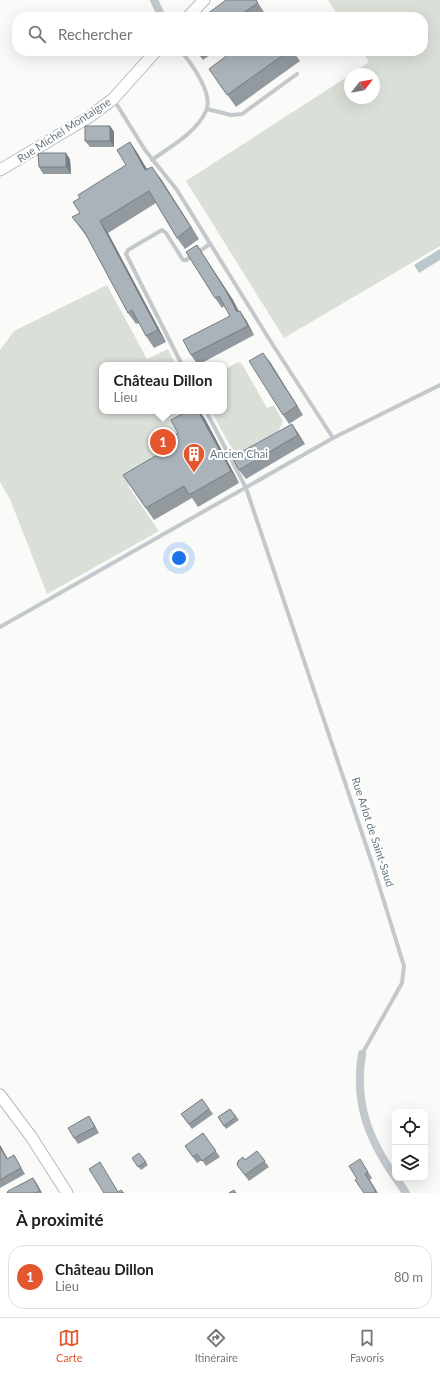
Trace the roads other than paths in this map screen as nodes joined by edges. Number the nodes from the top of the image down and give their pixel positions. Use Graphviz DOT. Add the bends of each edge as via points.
graph roads {
  1 [pos="154,0"];
  2 [pos="204,0"];
  3 [pos="160,12"];
  4 [pos="193,12"];
  5 [pos="152,56"];
  6 [pos="186,56"];
  7 [pos="297,74"];
  8 [pos="114,99"];
  9 [pos="207,109"];
  10 [pos="152,160"];
  11 [pos="0,170"];
  12 [pos="210,244"];
  13 [pos="180,362"];
  14 [pos="440,385"];
  15 [pos="208,414"];
  16 [pos="333,438"];
  17 [pos="246,488"];
  18 [pos="0,627"];
  19 [pos="362,1054"];
  20 [pos="0,1095"];
  21 [pos="392,1170"];
  22 [pos="398,1181"];
  23 [pos="67,1193"];
  24 [pos="406,1193"];
  1 -- 3 [label="street"];
  2 -- 4 [label="street"];
  5 -- 8 [label="street, Rue Michel Montaigne"];
  6 -- 9 [label="lane" via="193,64 206,93"];
  7 -- 9 [label="lane" via="242,114 231,115"];
  8 -- 10 [label="lane"];
  8 -- 11 [label="street, Rue Michel Montaigne"];
  9 -- 10 [label="lane" via="194,129"];
  10 -- 12 [label="lane" via="177,190"];
  12 -- 13 [label="lane" via="183,260 162,230 128,250 126,254"];
  12 -- 16 [label="lane"];
  14 -- 16 [label="lane"];
  15 -- 17 [label="lane, Rue Arlot de Saint-Saud"];
  16 -- 17 [label="lane"];
  17 -- 18 [label="lane"];
  17 -- 19 [label="lane, Rue Arlot de Saint-Saud" via="404,966 402,983"];
  19 -- 21 [label="street, Rue Arlot de Saint-Saud" via="358,1074 364,1116 372,1138"];
  20 -- 23 [label="street" via="32,1138"];
  22 -- 24 [label="street, Rue Arlot de Saint-Saud"];
}
